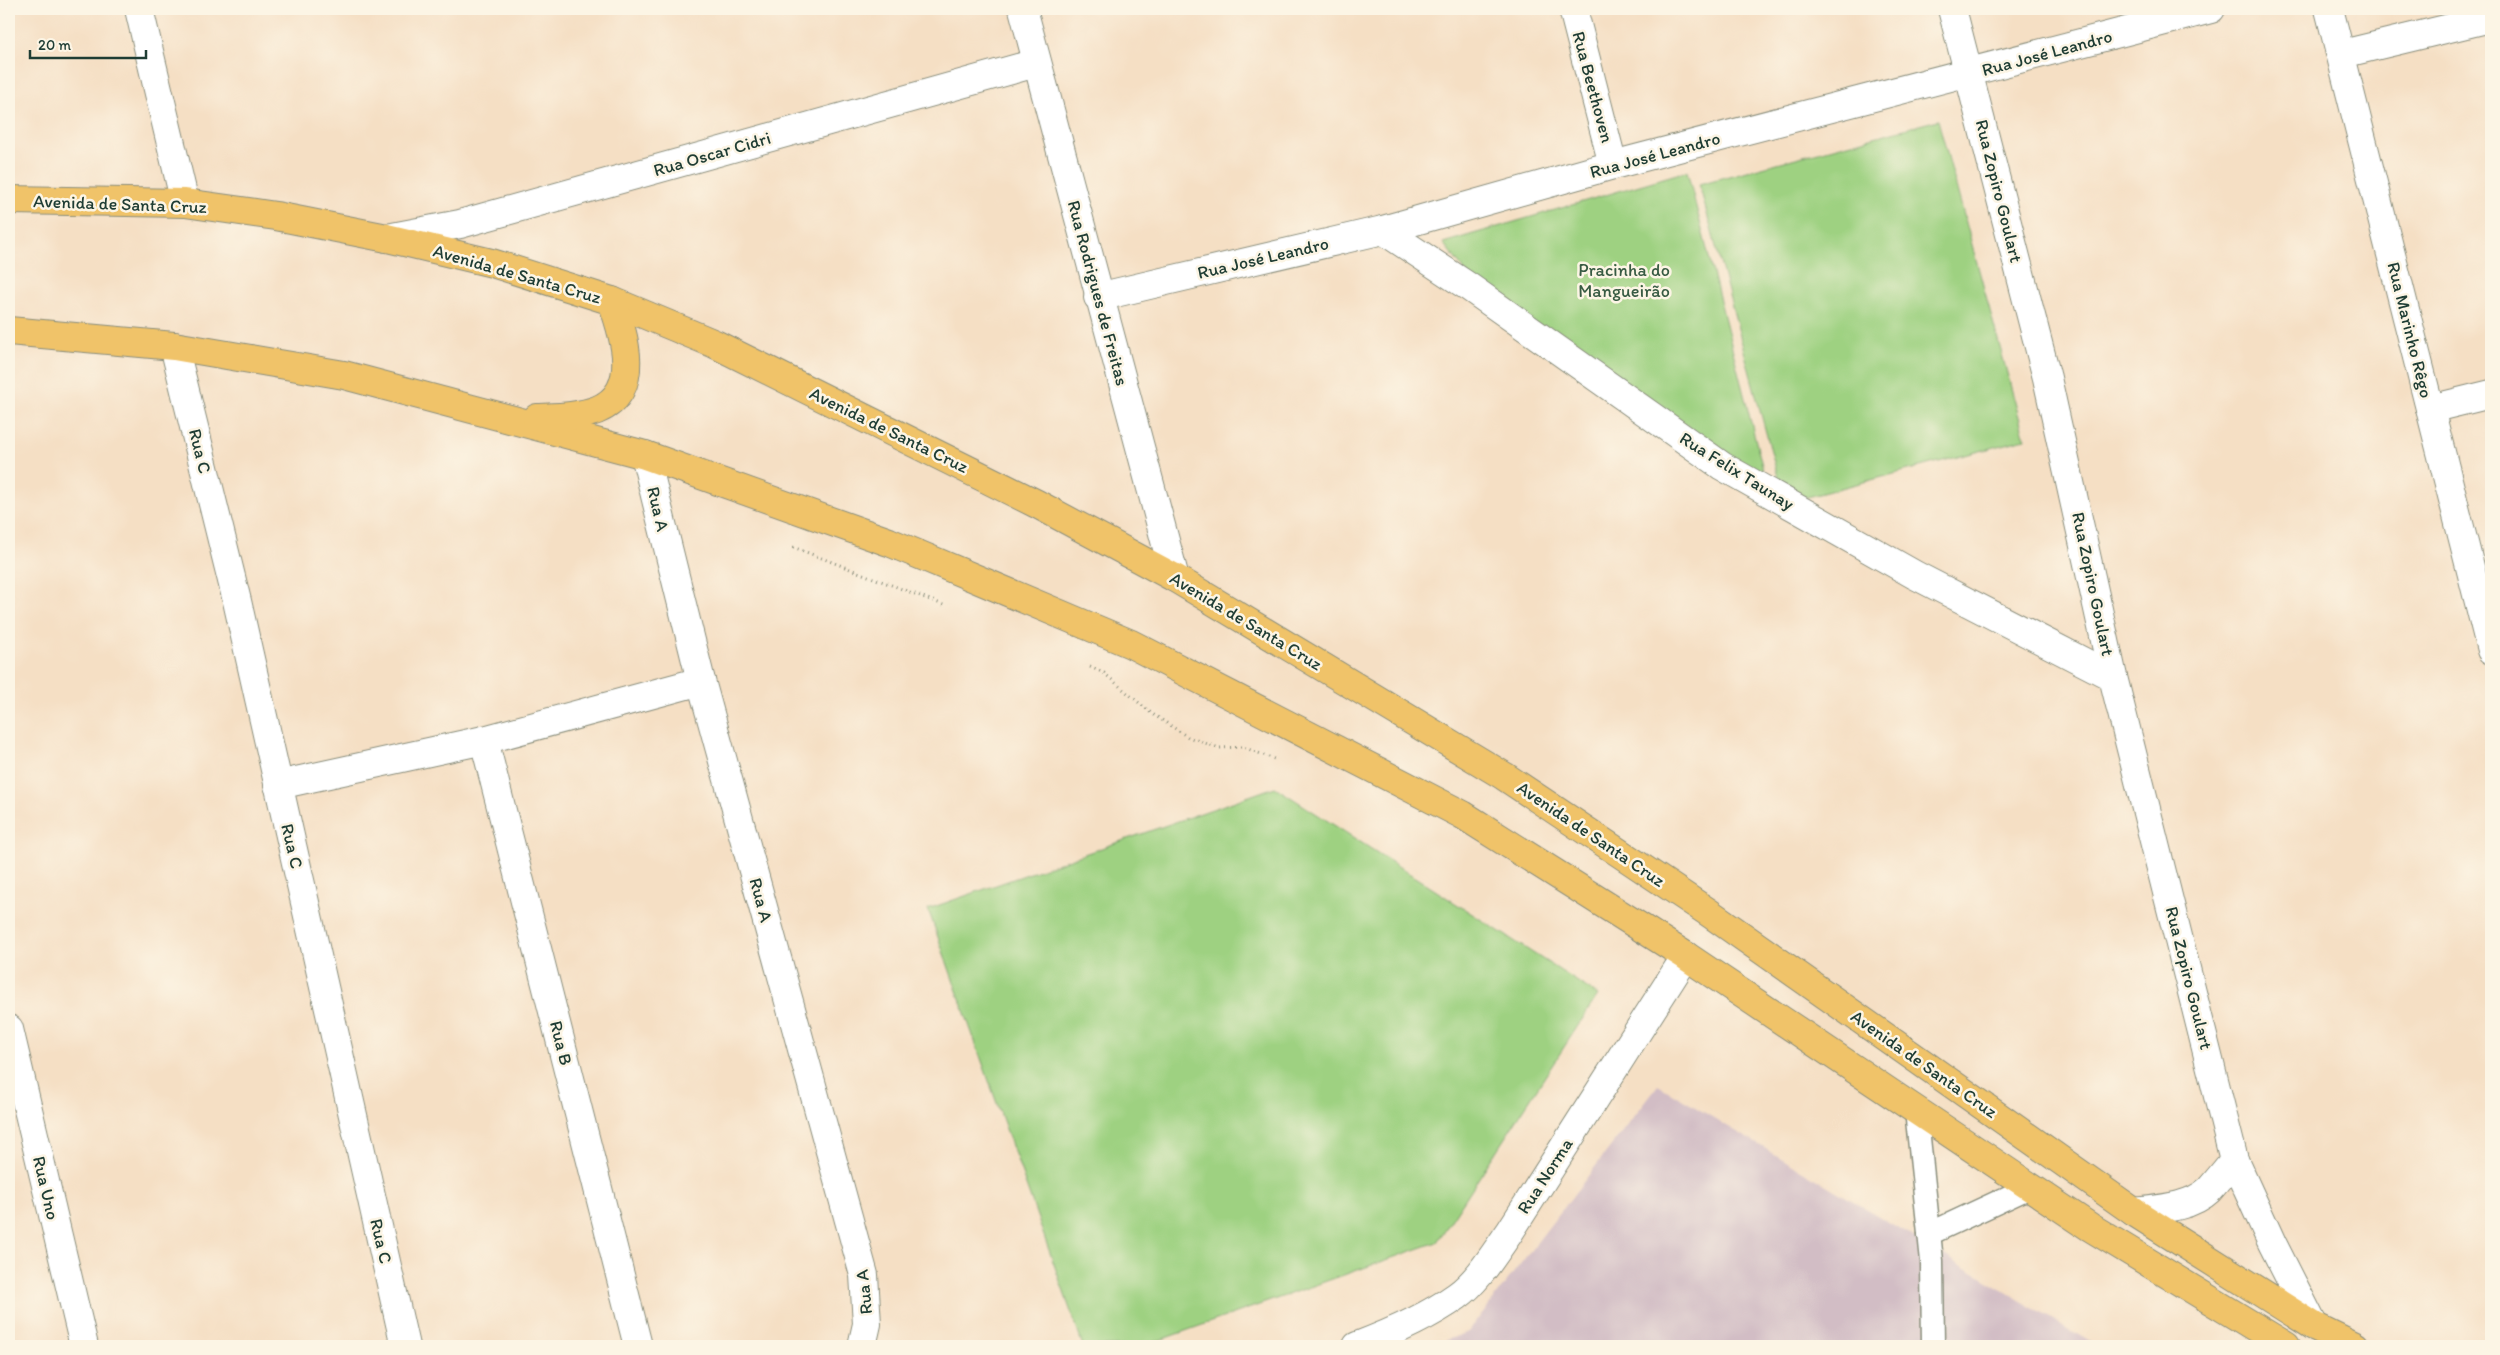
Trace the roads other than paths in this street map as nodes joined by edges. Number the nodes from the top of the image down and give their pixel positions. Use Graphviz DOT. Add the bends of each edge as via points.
graph roads {
  1 [pos="140,9"];
  2 [pos="1023,9"];
  3 [pos="1573,9"];
  4 [pos="1952,9"];
  5 [pos="2211,9"];
  6 [pos="2328,9"];
  7 [pos="2491,18"];
  8 [pos="2342,54"];
  9 [pos="1036,63"];
  10 [pos="1969,74"];
  11 [pos="1613,165"];
  12 [pos="9,200"];
  13 [pos="185,203"];
  14 [pos="1383,230"];
  15 [pos="387,238"];
  16 [pos="1098,297"];
  17 [pos="612,301"];
  18 [pos="9,331"];
  19 [pos="174,346"];
  20 [pos="2491,394"];
  21 [pos="2430,409"];
  22 [pos="515,420"];
  23 [pos="645,455"];
  24 [pos="1175,578"];
  25 [pos="2491,650"];
  26 [pos="2113,677"];
  27 [pos="701,681"];
  28 [pos="484,740"];
  29 [pos="278,785"];
  30 [pos="1686,956"];
  31 [pos="9,1029"];
  32 [pos="1916,1110"];
  33 [pos="2234,1160"];
  34 [pos="2030,1187"];
  35 [pos="2134,1212"];
  36 [pos="1929,1234"];
  37 [pos="2314,1326"];
  38 [pos="84,1346"];
  39 [pos="405,1346"];
  40 [pos="638,1346"];
  41 [pos="862,1346"];
  42 [pos="1357,1346"];
  43 [pos="1933,1346"];
  44 [pos="2286,1346"];
  45 [pos="2355,1346"];
  1 -- 13 [label="street"];
  2 -- 9 [label="street, Rua Rodrigues de Freitas"];
  3 -- 11 [label="street, Rua Beethoven"];
  4 -- 10 [label="street, Rua Zopiro Goulart"];
  5 -- 10 [label="street, Rua José Leandro"];
  6 -- 8 [label="street, Rua Marinho Rêgo"];
  7 -- 8 [label="street"];
  8 -- 21 [label="street, Rua Marinho Rêgo"];
  9 -- 15 [label="street, Rua Oscar Cidri" via="460,224"];
  9 -- 16 [label="street, Rua Rodrigues de Freitas"];
  10 -- 11 [label="street, Rua José Leandro"];
  10 -- 26 [label="street, Rua Zopiro Goulart" via="2047,378"];
  11 -- 14 [label="street, Rua José Leandro"];
  12 -- 13 [label="main road, Avenida de Santa Cruz"];
  13 -- 15 [label="main road, Avenida de Santa Cruz" via="276,216"];
  14 -- 16 [label="street, Rua José Leandro"];
  14 -- 26 [label="street, Rua Felix Taunay" via="1722,466 1915,575"];
  15 -- 17 [label="main road, Avenida de Santa Cruz" via="492,263"];
  16 -- 24 [label="street, Rua Rodrigues de Freitas"];
  17 -- 22 [label="main road" via="625,338 627,362 624,382 614,398 599,409 576,416"];
  17 -- 24 [label="main road, Avenida de Santa Cruz" via="715,344 884,427 1038,504"];
  18 -- 19 [label="main road"];
  19 -- 22 [label="main road" via="344,375"];
  19 -- 29 [label="street, Rua C" via="235,592"];
  20 -- 21 [label="street"];
  21 -- 25 [label="street, Rua Marinho Rêgo"];
  22 -- 23 [label="main road"];
  23 -- 27 [label="street, Rua A"];
  23 -- 30 [label="main road" via="889,542 1131,644 1463,815"];
  24 -- 35 [label="main road, Avenida de Santa Cruz" via="1520,787 1716,917"];
  26 -- 33 [label="street, Rua Zopiro Goulart"];
  27 -- 28 [label="street"];
  27 -- 41 [label="street, Rua A" via="864,1275 867,1324"];
  28 -- 29 [label="street"];
  28 -- 40 [label="street, Rua B"];
  29 -- 39 [label="street, Rua C"];
  30 -- 32 [label="main road"];
  30 -- 42 [label="street, Rua Norma" via="1480,1272 1458,1296"];
  31 -- 38 [label="street, Rua Uno"];
  32 -- 34 [label="main road"];
  32 -- 36 [label="lane"];
  33 -- 35 [label="street" via="2208,1191 2195,1199"];
  33 -- 37 [label="street, Rua Zopiro Goulart"];
  34 -- 36 [label="lane"];
  34 -- 44 [label="main road"];
  35 -- 37 [label="main road, Avenida de Santa Cruz"];
  36 -- 43 [label="lane"];
  37 -- 45 [label="main road, Avenida de Santa Cruz"];
}
